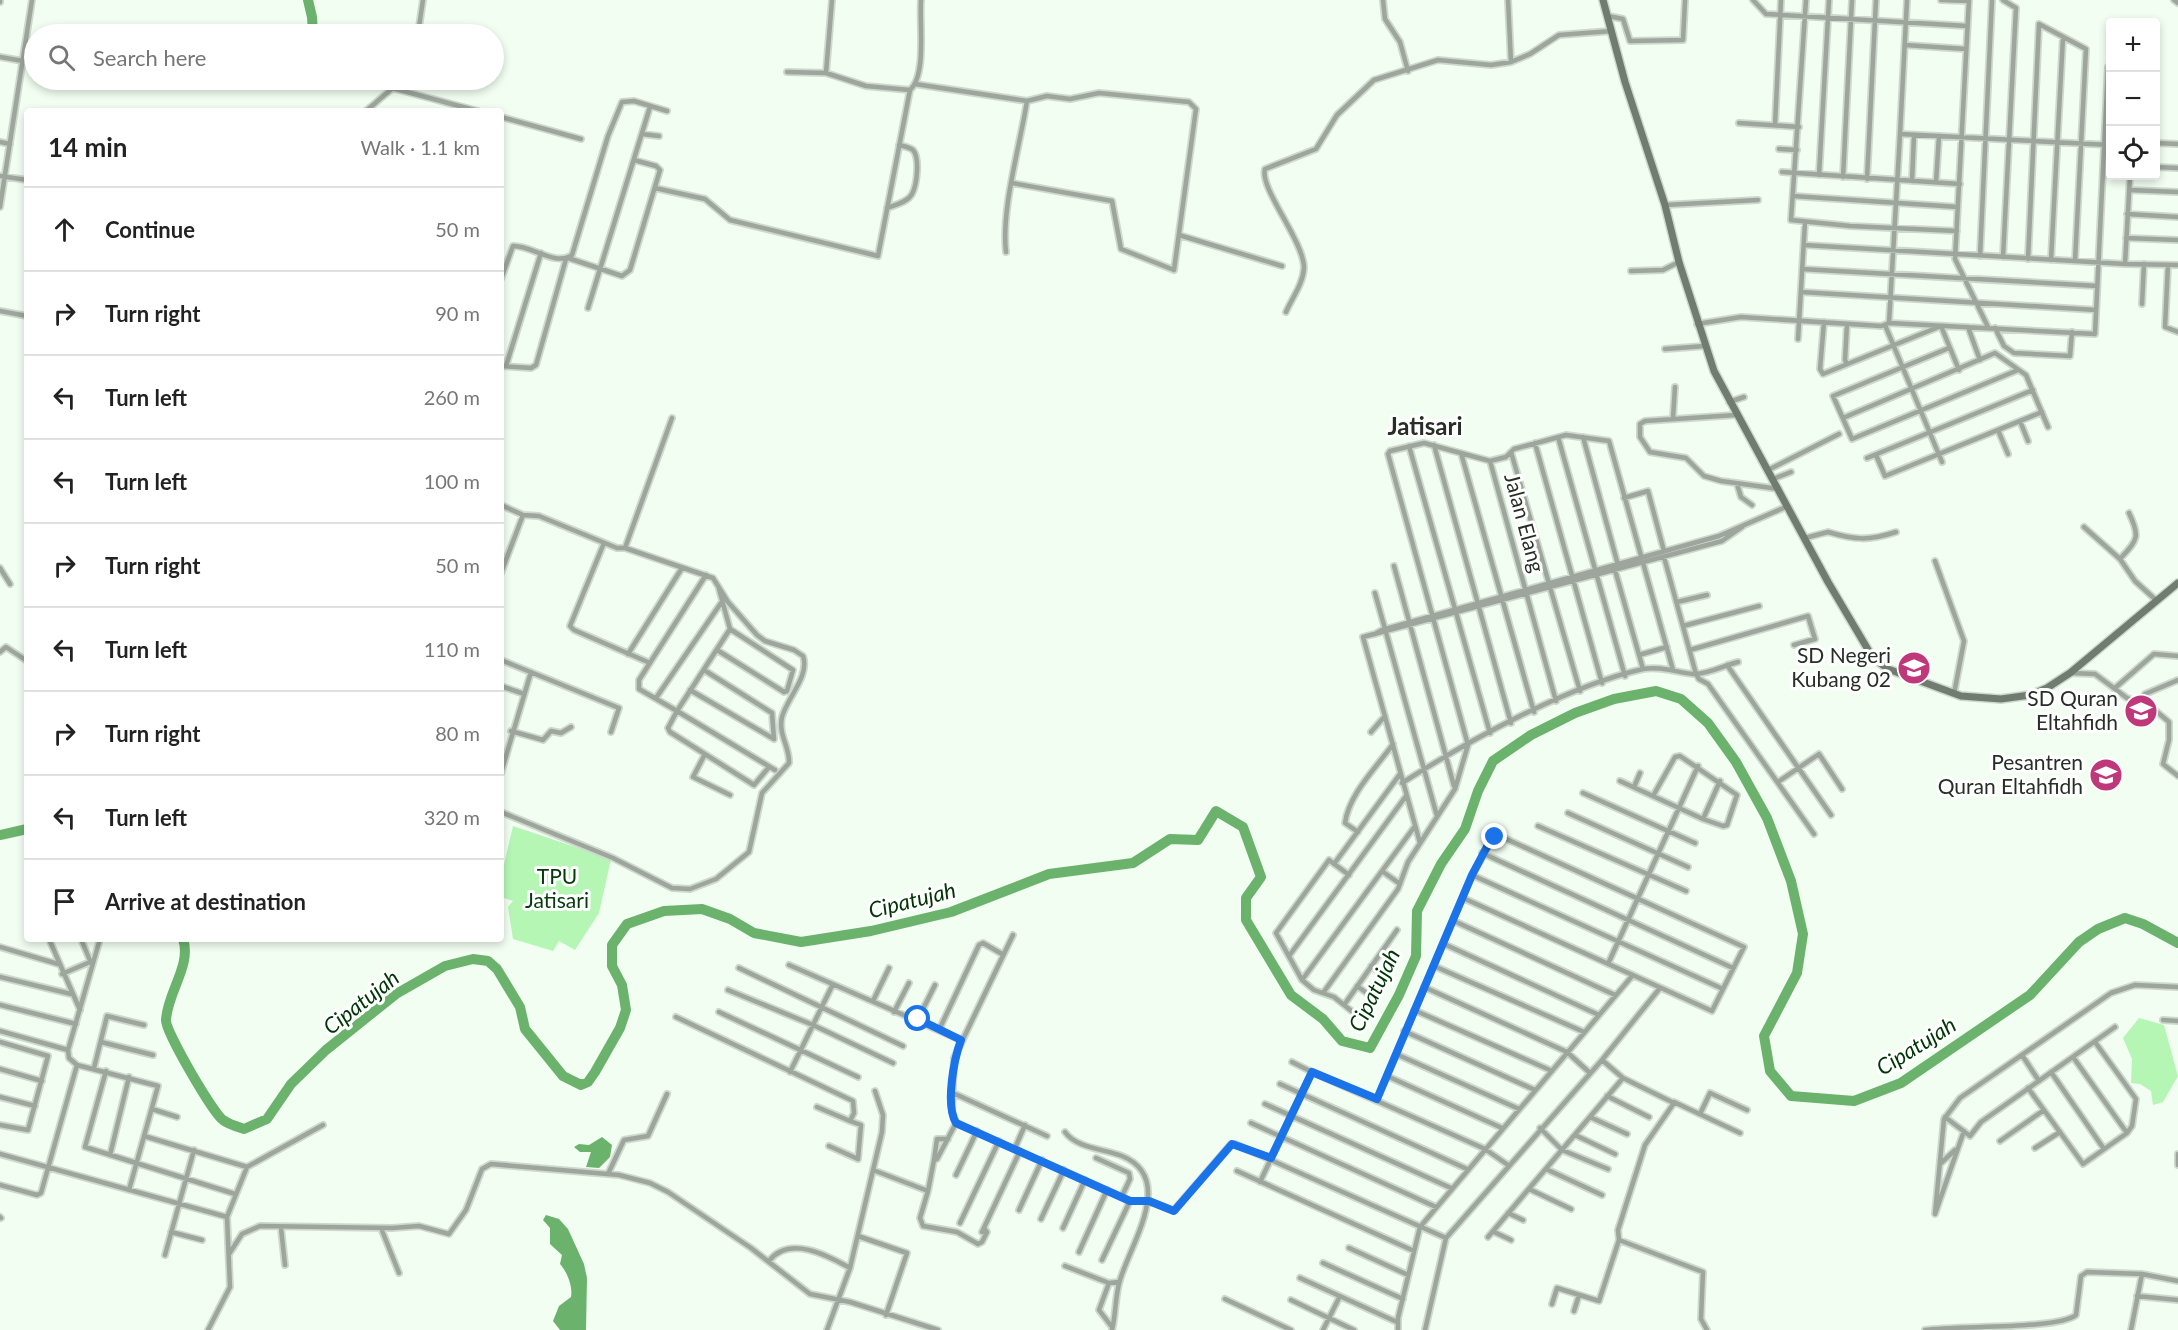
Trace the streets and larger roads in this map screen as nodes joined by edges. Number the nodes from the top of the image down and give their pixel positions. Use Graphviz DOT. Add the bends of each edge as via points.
graph roads {
  1 [pos="32,0"];
  2 [pos="423,0"];
  3 [pos="832,0"];
  4 [pos="921,0"];
  5 [pos="1383,0"];
  6 [pos="1508,0"];
  7 [pos="1603,0"];
  8 [pos="1781,0"];
  9 [pos="1806,0"];
  10 [pos="1829,0"];
  11 [pos="1852,0"];
  12 [pos="1876,0"];
  13 [pos="1907,0"];
  14 [pos="1941,0"];
  15 [pos="1992,0"];
  16 [pos="2003,0"];
  17 [pos="2174,0"];
  18 [pos="1684,1"];
  19 [pos="1969,1"];
  20 [pos="1756,2"];
  21 [pos="2178,3"];
  22 [pos="1781,15"];
  23 [pos="1608,16"];
  24 [pos="1805,16"];
  25 [pos="1828,17"];
  26 [pos="1851,18"];
  27 [pos="1875,20"];
  28 [pos="1906,22"];
  29 [pos="28,24"];
  30 [pos="419,24"];
  31 [pos="1967,26"];
  32 [pos="1612,31"];
  33 [pos="2063,37"];
  34 [pos="1905,45"];
  35 [pos="1966,49"];
  36 [pos="24,54"];
  37 [pos="0,57"];
  38 [pos="23,61"];
  39 [pos="1511,62"];
  40 [pos="1408,71"];
  41 [pos="787,72"];
  42 [pos="826,73"];
  43 [pos="915,84"];
  44 [pos="390,90"];
  45 [pos="399,90"];
  46 [pos="910,90"];
  47 [pos="1027,101"];
  48 [pos="650,107"];
  49 [pos="369,108"];
  50 [pos="467,108"];
  51 [pos="667,111"];
  52 [pos="504,118"];
  53 [pos="1739,123"];
  54 [pos="1775,125"];
  55 [pos="1798,127"];
  56 [pos="642,134"];
  57 [pos="1900,134"];
  58 [pos="1914,135"];
  59 [pos="659,136"];
  60 [pos="1939,136"];
  61 [pos="1962,138"];
  62 [pos="581,139"];
  63 [pos="1986,140"];
  64 [pos="0,142"];
  65 [pos="2010,142"];
  66 [pos="2033,142"];
  67 [pos="2057,143"];
  68 [pos="2160,143"];
  69 [pos="10,144"];
  70 [pos="2081,144"];
  71 [pos="2178,144"];
  72 [pos="899,145"];
  73 [pos="2106,145"];
  74 [pos="1779,149"];
  75 [pos="1797,150"];
  76 [pos="634,160"];
  77 [pos="2160,167"];
  78 [pos="2178,168"];
  79 [pos="2106,171"];
  80 [pos="1782,172"];
  81 [pos="1796,173"];
  82 [pos="1819,175"];
  83 [pos="3,176"];
  84 [pos="1843,177"];
  85 [pos="1867,179"];
  86 [pos="24,180"];
  87 [pos="1898,180"];
  88 [pos="2130,180"];
  89 [pos="1912,181"];
  90 [pos="1936,182"];
  91 [pos="1012,183"];
  92 [pos="1960,184"];
  93 [pos="655,188"];
  94 [pos="2129,190"];
  95 [pos="2178,192"];
  96 [pos="1793,196"];
  97 [pos="1758,200"];
  98 [pos="1897,204"];
  99 [pos="1665,205"];
  100 [pos="0,207"];
  101 [pos="1958,207"];
  102 [pos="887,208"];
  103 [pos="2127,214"];
  104 [pos="2178,217"];
  105 [pos="1805,222"];
  106 [pos="1895,228"];
  107 [pos="1957,231"];
  108 [pos="1179,235"];
  109 [pos="2126,238"];
  110 [pos="2178,240"];
  111 [pos="1804,245"];
  112 [pos="1006,252"];
  113 [pos="1894,252"];
  114 [pos="541,253"];
  115 [pos="1956,255"];
  116 [pos="1980,256"];
  117 [pos="2003,257"];
  118 [pos="567,258"];
  119 [pos="504,259"];
  120 [pos="2028,259"];
  121 [pos="2051,260"];
  122 [pos="2075,261"];
  123 [pos="1679,262"];
  124 [pos="2099,262"];
  125 [pos="2125,264"];
  126 [pos="2144,264"];
  127 [pos="2168,265"];
  128 [pos="2178,265"];
  129 [pos="1282,266"];
  130 [pos="600,269"];
  131 [pos="1802,269"];
  132 [pos="1631,271"];
  133 [pos="1893,275"];
  134 [pos="1965,279"];
  135 [pos="2097,286"];
  136 [pos="1801,292"];
  137 [pos="1892,299"];
  138 [pos="1976,303"];
  139 [pos="2142,304"];
  140 [pos="588,308"];
  141 [pos="2096,310"];
  142 [pos="0,311"];
  143 [pos="1286,312"];
  144 [pos="24,315"];
  145 [pos="1799,321"];
  146 [pos="1824,322"];
  147 [pos="1697,324"];
  148 [pos="1847,324"];
  149 [pos="1887,324"];
  150 [pos="1941,326"];
  151 [pos="1968,327"];
  152 [pos="1988,327"];
  153 [pos="1995,328"];
  154 [pos="2072,332"];
  155 [pos="2178,332"];
  156 [pos="1798,339"];
  157 [pos="1894,345"];
  158 [pos="1705,346"];
  159 [pos="1949,348"];
  160 [pos="1665,349"];
  161 [pos="1980,360"];
  162 [pos="504,363"];
  163 [pos="1847,364"];
  164 [pos="504,366"];
  165 [pos="1903,368"];
  166 [pos="1959,370"];
  167 [pos="2018,370"];
  168 [pos="1675,387"];
  169 [pos="1912,390"];
  170 [pos="2032,390"];
  171 [pos="1744,397"];
  172 [pos="1730,402"];
  173 [pos="1921,412"];
  174 [pos="2042,412"];
  175 [pos="1736,415"];
  176 [pos="1843,417"];
  177 [pos="672,418"];
  178 [pos="1674,418"];
  179 [pos="2020,421"];
  180 [pos="2048,427"];
  181 [pos="1998,430"];
  182 [pos="1930,433"];
  183 [pos="1839,434"];
  184 [pos="1558,436"];
  185 [pos="1583,437"];
  186 [pos="2028,441"];
  187 [pos="1535,443"];
  188 [pos="1434,445"];
  189 [pos="1409,446"];
  190 [pos="1511,452"];
  191 [pos="1461,453"];
  192 [pos="2008,454"];
  193 [pos="1876,455"];
  194 [pos="1940,455"];
  195 [pos="1867,458"];
  196 [pos="1490,461"];
  197 [pos="1942,462"];
  198 [pos="1768,470"];
  199 [pos="1791,472"];
  200 [pos="1773,479"];
  201 [pos="1737,484"];
  202 [pos="1779,489"];
  203 [pos="1624,498"];
  204 [pos="1752,505"];
  205 [pos="504,506"];
  206 [pos="1788,506"];
  207 [pos="2129,513"];
  208 [pos="523,514"];
  209 [pos="2084,527"];
  210 [pos="1896,532"];
  211 [pos="1805,538"];
  212 [pos="604,543"];
  213 [pos="625,548"];
  214 [pos="1664,554"];
  215 [pos="2120,559"];
  216 [pos="1642,560"];
  217 [pos="1935,561"];
  218 [pos="504,565"];
  219 [pos="1394,566"];
  220 [pos="0,568"];
  221 [pos="682,568"];
  222 [pos="1617,568"];
  223 [pos="1596,573"];
  224 [pos="706,575"];
  225 [pos="1573,579"];
  226 [pos="2178,583"];
  227 [pos="10,584"];
  228 [pos="718,585"];
  229 [pos="1549,586"];
  230 [pos="1526,592"];
  231 [pos="1375,594"];
  232 [pos="1707,595"];
  233 [pos="1503,598"];
  234 [pos="1677,602"];
  235 [pos="2157,602"];
  236 [pos="721,603"];
  237 [pos="1479,605"];
  238 [pos="1760,606"];
  239 [pos="1456,611"];
  240 [pos="1433,618"];
  241 [pos="1409,624"];
  242 [pos="1683,626"];
  243 [pos="730,629"];
  244 [pos="1386,631"];
  245 [pos="1794,645"];
  246 [pos="1667,647"];
  247 [pos="717,650"];
  248 [pos="1690,650"];
  249 [pos="0,652"];
  250 [pos="628,654"];
  251 [pos="1639,655"];
  252 [pos="2178,656"];
  253 [pos="24,659"];
  254 [pos="504,661"];
  255 [pos="1738,662"];
  256 [pos="650,663"];
  257 [pos="1727,665"];
  258 [pos="1643,669"];
  259 [pos="704,670"];
  260 [pos="1673,670"];
  261 [pos="531,672"];
  262 [pos="2070,673"];
  263 [pos="1696,674"];
  264 [pos="1625,676"];
  265 [pos="2178,680"];
  266 [pos="1602,683"];
  267 [pos="504,688"];
  268 [pos="2115,688"];
  269 [pos="690,690"];
  270 [pos="1580,691"];
  271 [pos="524,694"];
  272 [pos="1954,694"];
  273 [pos="656,698"];
  274 [pos="1556,701"];
  275 [pos="2139,703"];
  276 [pos="677,711"];
  277 [pos="1534,711"];
  278 [pos="1385,716"];
  279 [pos="1511,723"];
  280 [pos="571,727"];
  281 [pos="511,731"];
  282 [pos="611,732"];
  283 [pos="1371,732"];
  284 [pos="1490,734"];
  285 [pos="1393,744"];
  286 [pos="1468,745"];
  287 [pos="705,754"];
  288 [pos="1446,756"];
  289 [pos="504,760"];
  290 [pos="1698,766"];
  291 [pos="769,767"];
  292 [pos="1798,768"];
  293 [pos="1424,769"];
  294 [pos="775,770"];
  295 [pos="1640,773"];
  296 [pos="1400,774"];
  297 [pos="2178,776"];
  298 [pos="1620,781"];
  299 [pos="1720,781"];
  300 [pos="1778,782"];
  301 [pos="1402,783"];
  302 [pos="1634,788"];
  303 [pos="1455,789"];
  304 [pos="1842,789"];
  305 [pos="1583,793"];
  306 [pos="730,795"];
  307 [pos="1406,796"];
  308 [pos="1653,796"];
  309 [pos="1677,807"];
  310 [pos="504,813"];
  311 [pos="1568,813"];
  312 [pos="1831,815"];
  313 [pos="1437,817"];
  314 [pos="1703,819"];
  315 [pos="1415,826"];
  316 [pos="1538,826"];
  317 [pos="1667,831"];
  318 [pos="1358,832"];
  319 [pos="1814,834"];
  320 [pos="1695,843"];
  321 [pos="1420,844"];
  322 [pos="1482,853"];
  323 [pos="1656,853"];
  324 [pos="1334,864"];
  325 [pos="1688,867"];
  326 [pos="1382,871"];
  327 [pos="1647,873"];
  328 [pos="1349,875"];
  329 [pos="1472,875"];
  330 [pos="1400,884"];
  331 [pos="1686,891"];
  332 [pos="1637,896"];
  333 [pos="1462,898"];
  334 [pos="1627,918"];
  335 [pos="1454,921"];
  336 [pos="1397,930"];
  337 [pos="1013,935"];
  338 [pos="50,942"];
  339 [pos="82,942"];
  340 [pos="99,942"];
  341 [pos="1617,942"];
  342 [pos="1444,944"];
  343 [pos="0,947"];
  344 [pos="1002,954"];
  345 [pos="1289,956"];
  346 [pos="1608,963"];
  347 [pos="58,964"];
  348 [pos="91,964"];
  349 [pos="789,965"];
  350 [pos="1371,966"];
  351 [pos="1434,966"];
  352 [pos="739,968"];
  353 [pos="889,968"];
  354 [pos="1733,968"];
  355 [pos="62,974"];
  356 [pos="1382,974"];
  357 [pos="1633,975"];
  358 [pos="0,977"];
  359 [pos="1302,980"];
  360 [pos="909,983"];
  361 [pos="833,984"];
  362 [pos="935,985"];
  363 [pos="1357,986"];
  364 [pos="1424,987"];
  365 [pos="2178,987"];
  366 [pos="1660,988"];
  367 [pos="1723,989"];
  368 [pos="728,990"];
  369 [pos="1323,993"];
  370 [pos="1368,993"];
  371 [pos="70,994"];
  372 [pos="1615,995"];
  373 [pos="873,1001"];
  374 [pos="0,1005"];
  375 [pos="1344,1005"];
  376 [pos="821,1006"];
  377 [pos="80,1010"];
  378 [pos="1414,1010"];
  379 [pos="719,1012"];
  380 [pos="894,1012"];
  381 [pos="1354,1013"];
  382 [pos="1599,1014"];
  383 [pos="676,1017"];
  384 [pos="918,1019"];
  385 [pos="2163,1020"];
  386 [pos="2178,1021"];
  387 [pos="76,1024"];
  388 [pos="144,1025"];
  389 [pos="813,1025"];
  390 [pos="2115,1027"];
  391 [pos="939,1030"];
  392 [pos="0,1031"];
  393 [pos="1404,1031"];
  394 [pos="1584,1032"];
  395 [pos="961,1040"];
  396 [pos="0,1042"];
  397 [pos="101,1042"];
  398 [pos="2095,1042"];
  399 [pos="903,1046"];
  400 [pos="801,1049"];
  401 [pos="68,1050"];
  402 [pos="1568,1052"];
  403 [pos="1395,1054"];
  404 [pos="153,1055"];
  405 [pos="2022,1056"];
  406 [pos="2073,1057"];
  407 [pos="1602,1060"];
  408 [pos="1292,1062"];
  409 [pos="893,1063"];
  410 [pos="77,1065"];
  411 [pos="94,1068"];
  412 [pos="0,1070"];
  413 [pos="106,1071"];
  414 [pos="1552,1071"];
  415 [pos="790,1072"];
  416 [pos="1312,1072"];
  417 [pos="2051,1072"];
  418 [pos="1590,1073"];
  419 [pos="1386,1076"];
  420 [pos="129,1077"];
  421 [pos="858,1077"];
  422 [pos="1623,1078"];
  423 [pos="42,1081"];
  424 [pos="2039,1081"];
  425 [pos="1280,1084"];
  426 [pos="2028,1088"];
  427 [pos="1535,1090"];
  428 [pos="875,1091"];
  429 [pos="953,1093"];
  430 [pos="667,1094"];
  431 [pos="1302,1095"];
  432 [pos="1607,1096"];
  433 [pos="0,1097"];
  434 [pos="1377,1099"];
  435 [pos="1674,1101"];
  436 [pos="1265,1104"];
  437 [pos="35,1106"];
  438 [pos="817,1107"];
  439 [pos="152,1109"];
  440 [pos="1519,1109"];
  441 [pos="1747,1110"];
  442 [pos="2044,1110"];
  443 [pos="1700,1114"];
  444 [pos="1291,1116"];
  445 [pos="177,1117"];
  446 [pos="1590,1117"];
  447 [pos="1649,1117"];
  448 [pos="1946,1117"];
  449 [pos="850,1121"];
  450 [pos="956,1123"];
  451 [pos="1251,1123"];
  452 [pos="0,1125"];
  453 [pos="323,1125"];
  454 [pos="1025,1125"];
  455 [pos="1502,1128"];
  456 [pos="1540,1128"];
  457 [pos="977,1131"];
  458 [pos="1964,1131"];
  459 [pos="1065,1132"];
  460 [pos="2060,1132"];
  461 [pos="1740,1133"];
  462 [pos="2127,1133"];
  463 [pos="1627,1134"];
  464 [pos="1575,1135"];
  465 [pos="144,1136"];
  466 [pos="1047,1136"];
  467 [pos="1281,1137"];
  468 [pos="948,1138"];
  469 [pos="999,1141"];
  470 [pos="2000,1141"];
  471 [pos="829,1146"];
  472 [pos="2035,1148"];
  473 [pos="1018,1149"];
  474 [pos="1485,1149"];
  475 [pos="1562,1149"];
  476 [pos="1958,1149"];
  477 [pos="2104,1149"];
  478 [pos="194,1150"];
  479 [pos="0,1154"];
  480 [pos="1615,1154"];
  481 [pos="2178,1154"];
  482 [pos="110,1155"];
  483 [pos="1096,1158"];
  484 [pos="1271,1158"];
  485 [pos="934,1160"];
  486 [pos="1042,1160"];
  487 [pos="136,1161"];
  488 [pos="1940,1164"];
  489 [pos="1508,1165"];
  490 [pos="2178,1165"];
  491 [pos="248,1167"];
  492 [pos="49,1168"];
  493 [pos="1467,1169"];
  494 [pos="1546,1169"];
  495 [pos="1608,1169"];
  496 [pos="873,1170"];
  497 [pos="1064,1170"];
  498 [pos="1237,1171"];
  499 [pos="608,1174"];
  500 [pos="956,1175"];
  501 [pos="186,1177"];
  502 [pos="1085,1180"];
  503 [pos="1260,1182"];
  504 [pos="0,1185"];
  505 [pos="1451,1188"];
  506 [pos="1529,1189"];
  507 [pos="129,1190"];
  508 [pos="1107,1190"];
  509 [pos="928,1191"];
  510 [pos="236,1194"];
  511 [pos="1602,1195"];
  512 [pos="1122,1196"];
  513 [pos="1130,1201"];
  514 [pos="1149,1201"];
  515 [pos="179,1205"];
  516 [pos="1436,1207"];
  517 [pos="1571,1209"];
  518 [pos="1018,1210"];
  519 [pos="1508,1213"];
  520 [pos="227,1217"];
  521 [pos="1041,1219"];
  522 [pos="1523,1220"];
  523 [pos="960,1223"];
  524 [pos="1420,1227"];
  525 [pos="280,1228"];
  526 [pos="381,1228"];
  527 [pos="1063,1228"];
  528 [pos="171,1232"];
  529 [pos="1494,1232"];
  530 [pos="858,1236"];
  531 [pos="1488,1237"];
  532 [pos="1446,1238"];
  533 [pos="202,1240"];
  534 [pos="1511,1240"];
  535 [pos="1619,1240"];
  536 [pos="1349,1248"];
  537 [pos="1414,1251"];
  538 [pos="1079,1252"];
  539 [pos="229,1254"];
  540 [pos="165,1255"];
  541 [pos="1102,1260"];
  542 [pos="769,1261"];
  543 [pos="1323,1263"];
  544 [pos="285,1265"];
  545 [pos="1065,1266"];
  546 [pos="850,1269"];
  547 [pos="399,1272"];
  548 [pos="2142,1274"];
  549 [pos="1408,1275"];
  550 [pos="1300,1278"];
  551 [pos="2178,1281"];
  552 [pos="1119,1282"];
  553 [pos="1109,1283"];
  554 [pos="1579,1295"];
  555 [pos="1340,1296"];
  556 [pos="2137,1296"];
  557 [pos="1225,1299"];
  558 [pos="1403,1299"];
  559 [pos="840,1300"];
  560 [pos="1291,1300"];
  561 [pos="2178,1300"];
  562 [pos="1552,1304"];
  563 [pos="1574,1311"];
  564 [pos="886,1315"];
  565 [pos="1329,1318"];
  566 [pos="1397,1322"];
  567 [pos="913,1324"];
  568 [pos="1112,1329"];
  569 [pos="208,1330"];
  570 [pos="827,1330"];
  571 [pos="912,1330"];
  572 [pos="938,1330"];
  573 [pos="1291,1330"];
  574 [pos="1323,1330"];
  575 [pos="1354,1330"];
  576 [pos="1398,1330"];
  577 [pos="1425,1330"];
  578 [pos="1707,1330"];
  579 [pos="1925,1330"];
  580 [pos="2131,1330"];
  1 -- 29 [label="street"];
  2 -- 30 [label="street"];
  3 -- 42 [label="street"];
  4 -- 43 [label="street" via="921,48"];
  5 -- 40 [label="street" via="1385,19 1400,42"];
  6 -- 39 [label="street"];
  7 -- 23 [label="street"];
  8 -- 22 [label="street"];
  9 -- 24 [label="street"];
  10 -- 25 [label="street"];
  11 -- 26 [label="street"];
  12 -- 27 [label="street"];
  13 -- 28 [label="street"];
  14 -- 19 [label="street"];
  15 -- 63 [label="street"];
  16 -- 65 [label="street" via="2016,8"];
  17 -- 21 [label="street"];
  18 -- 23 [label="street" via="1683,40 1630,41 1623,19"];
  19 -- 31 [label="street"];
  20 -- 22 [label="street" via="1766,14"];
  22 -- 24 [label="street"];
  22 -- 54 [label="street"];
  23 -- 32 [label="street"];
  24 -- 25 [label="street"];
  24 -- 55 [label="street"];
  25 -- 26 [label="street"];
  25 -- 82 [label="street"];
  26 -- 27 [label="street"];
  26 -- 84 [label="street"];
  27 -- 28 [label="street"];
  27 -- 85 [label="street"];
  28 -- 31 [label="street"];
  28 -- 34 [label="street"];
  31 -- 35 [label="street"];
  32 -- 39 [label="street" via="1559,35"];
  32 -- 99 [label="street"];
  33 -- 66 [label="street" via="2039,24"];
  33 -- 67 [label="street"];
  33 -- 70 [label="street" via="2086,49"];
  34 -- 35 [label="street"];
  34 -- 57 [label="street"];
  35 -- 61 [label="street"];
  36 -- 38 [label="street"];
  37 -- 38 [label="street"];
  38 -- 69 [label="street"];
  39 -- 40 [label="street" via="1491,65 1438,60"];
  40 -- 143 [label="street" via="1371,82 1337,115 1316,149 1264,171 1265,182 1304,265"];
  41 -- 42 [label="street"];
  42 -- 46 [label="street" via="866,86"];
  43 -- 46 [label="street"];
  43 -- 47 [label="street"];
  44 -- 49 [label="street"];
  45 -- 50 [label="street"];
  46 -- 72 [label="street"];
  47 -- 91 [label="street"];
  47 -- 108 [label="street" via="1099,93 1193,104 1196,109"];
  48 -- 51 [label="street"];
  48 -- 56 [label="street"];
  48 -- 118 [label="street" via="628,101 620,103 573,251"];
  52 -- 62 [label="street"];
  53 -- 54 [label="street"];
  54 -- 55 [label="street"];
  55 -- 75 [label="street"];
  56 -- 59 [label="street"];
  56 -- 76 [label="street"];
  57 -- 58 [label="street"];
  57 -- 87 [label="street"];
  58 -- 60 [label="street"];
  58 -- 89 [label="street"];
  60 -- 61 [label="street"];
  60 -- 90 [label="street"];
  61 -- 63 [label="street"];
  61 -- 92 [label="street"];
  63 -- 65 [label="street"];
  63 -- 116 [label="street"];
  64 -- 69 [label="street"];
  65 -- 66 [label="street"];
  65 -- 117 [label="street"];
  66 -- 67 [label="street"];
  66 -- 120 [label="street"];
  67 -- 70 [label="street"];
  67 -- 121 [label="street"];
  68 -- 71 [label="street"];
  69 -- 83 [label="street"];
  70 -- 73 [label="street"];
  70 -- 122 [label="street"];
  72 -- 102 [label="street"];
  72 -- 102 [label="street" via="912,149 916,157 915,183 912,195"];
  74 -- 75 [label="street"];
  75 -- 81 [label="street"];
  76 -- 93 [label="street" via="659,168"];
  76 -- 130 [label="street"];
  77 -- 78 [label="street"];
  79 -- 124 [label="street"];
  80 -- 81 [label="street"];
  81 -- 82 [label="street"];
  81 -- 96 [label="street"];
  82 -- 84 [label="street"];
  83 -- 86 [label="street"];
  83 -- 100 [label="street"];
  84 -- 85 [label="street"];
  85 -- 87 [label="street"];
  87 -- 89 [label="street"];
  87 -- 98 [label="street"];
  88 -- 94 [label="street"];
  89 -- 90 [label="street"];
  90 -- 92 [label="street"];
  91 -- 108 [label="street" via="1112,201 1121,249 1174,270"];
  91 -- 112 [label="street"];
  92 -- 101 [label="street"];
  93 -- 102 [label="street" via="705,199 730,220 878,256"];
  93 -- 130 [label="street" via="630,270 622,276"];
  94 -- 95 [label="street"];
  94 -- 103 [label="street"];
  96 -- 98 [label="street"];
  96 -- 105 [label="street" via="1791,220"];
  97 -- 99 [label="street"];
  98 -- 101 [label="street"];
  98 -- 106 [label="street"];
  99 -- 123 [label="street"];
  101 -- 107 [label="street"];
  103 -- 104 [label="street"];
  103 -- 109 [label="street"];
  105 -- 106 [label="street"];
  105 -- 111 [label="street"];
  106 -- 107 [label="street"];
  106 -- 113 [label="street"];
  107 -- 115 [label="street"];
  108 -- 129 [label="street"];
  109 -- 110 [label="street"];
  109 -- 125 [label="street"];
  111 -- 113 [label="street"];
  111 -- 131 [label="street"];
  113 -- 115 [label="street"];
  113 -- 133 [label="street"];
  114 -- 118 [label="street"];
  114 -- 119 [label="street" via="515,245"];
  114 -- 162 [label="street"];
  115 -- 116 [label="street"];
  115 -- 134 [label="street"];
  116 -- 117 [label="street"];
  117 -- 120 [label="street"];
  118 -- 130 [label="street"];
  118 -- 164 [label="street" via="536,365"];
  120 -- 121 [label="street"];
  121 -- 122 [label="street"];
  122 -- 124 [label="street"];
  123 -- 132 [label="street" via="1662,270"];
  123 -- 147 [label="street"];
  124 -- 125 [label="street"];
  124 -- 135 [label="street"];
  125 -- 126 [label="street"];
  126 -- 127 [label="street"];
  126 -- 139 [label="street"];
  127 -- 128 [label="street"];
  127 -- 155 [label="street" via="2164,327"];
  130 -- 140 [label="street"];
  131 -- 133 [label="street"];
  131 -- 136 [label="street"];
  133 -- 134 [label="street"];
  133 -- 137 [label="street"];
  134 -- 135 [label="street"];
  134 -- 138 [label="street"];
  135 -- 141 [label="street"];
  136 -- 137 [label="street"];
  136 -- 145 [label="street"];
  137 -- 138 [label="street"];
  137 -- 149 [label="street"];
  138 -- 141 [label="street"];
  138 -- 152 [label="street"];
  141 -- 154 [label="street" via="2095,334"];
  142 -- 144 [label="street"];
  145 -- 146 [label="street"];
  145 -- 147 [label="street" via="1741,317"];
  145 -- 156 [label="street"];
  146 -- 148 [label="street"];
  146 -- 163 [label="street" via="1820,369 1823,374"];
  147 -- 158 [label="street"];
  148 -- 149 [label="street"];
  148 -- 163 [label="street"];
  149 -- 150 [label="street"];
  149 -- 157 [label="street"];
  150 -- 151 [label="street"];
  150 -- 157 [label="street"];
  150 -- 159 [label="street"];
  151 -- 152 [label="street"];
  151 -- 161 [label="street"];
  152 -- 153 [label="street"];
  153 -- 154 [label="street"];
  153 -- 154 [label="street" via="2004,346 2014,353 2070,356"];
  157 -- 163 [label="street"];
  157 -- 165 [label="street"];
  158 -- 160 [label="street"];
  158 -- 172 [label="street"];
  159 -- 165 [label="street"];
  159 -- 166 [label="street"];
  161 -- 166 [label="street"];
  161 -- 167 [label="street" via="1995,353"];
  165 -- 169 [label="street"];
  165 -- 176 [label="street" via="1833,396"];
  166 -- 169 [label="street"];
  167 -- 170 [label="street" via="2026,375"];
  167 -- 173 [label="street"];
  168 -- 178 [label="street"];
  169 -- 173 [label="street"];
  169 -- 176 [label="street"];
  170 -- 174 [label="street"];
  170 -- 182 [label="street"];
  171 -- 172 [label="street"];
  172 -- 175 [label="street"];
  173 -- 176 [label="street" via="1852,439"];
  173 -- 182 [label="street"];
  174 -- 179 [label="street"];
  174 -- 180 [label="street"];
  175 -- 178 [label="street"];
  175 -- 198 [label="street"];
  177 -- 213 [label="street"];
  178 -- 201 [label="street" via="1641,423 1640,434 1648,451 1686,458 1704,476"];
  179 -- 181 [label="street"];
  179 -- 186 [label="street"];
  181 -- 192 [label="street"];
  181 -- 194 [label="street"];
  182 -- 193 [label="street"];
  182 -- 194 [label="street"];
  183 -- 198 [label="street"];
  184 -- 185 [label="street"];
  184 -- 187 [label="street"];
  184 -- 223 [label="street"];
  185 -- 203 [label="street" via="1609,441"];
  185 -- 222 [label="street"];
  187 -- 190 [label="street"];
  187 -- 225 [label="street"];
  188 -- 189 [label="street"];
  188 -- 191 [label="street"];
  188 -- 237 [label="street"];
  189 -- 239 [label="street"];
  189 -- 240 [label="street" via="1388,454"];
  190 -- 196 [label="street"];
  190 -- 229 [label="street"];
  191 -- 196 [label="street"];
  191 -- 233 [label="street"];
  193 -- 194 [label="street" via="1885,476"];
  193 -- 195 [label="street"];
  194 -- 197 [label="street"];
  196 -- 230 [label="street, Jalan Elang"];
  198 -- 200 [label="street"];
  199 -- 200 [label="street"];
  200 -- 202 [label="street"];
  201 -- 202 [label="street"];
  201 -- 204 [label="street" via="1741,498"];
  202 -- 206 [label="street"];
  203 -- 214 [label="street" via="1648,491"];
  203 -- 216 [label="street"];
  205 -- 208 [label="street"];
  206 -- 211 [label="street"];
  206 -- 214 [label="street"];
  207 -- 215 [label="street" via="2138,533"];
  208 -- 212 [label="street" via="539,516"];
  208 -- 218 [label="street"];
  209 -- 215 [label="street"];
  210 -- 211 [label="street" via="1861,540 1828,531"];
  211 -- 272 [label="street" via="1873,658 1888,669"];
  212 -- 213 [label="street"];
  212 -- 250 [label="street" via="570,626"];
  213 -- 221 [label="street"];
  214 -- 216 [label="street"];
  214 -- 234 [label="street"];
  215 -- 235 [label="street"];
  216 -- 222 [label="street"];
  216 -- 246 [label="street"];
  217 -- 272 [label="street" via="1964,641"];
  219 -- 241 [label="street"];
  220 -- 227 [label="street"];
  221 -- 224 [label="street"];
  221 -- 250 [label="street"];
  222 -- 223 [label="street"];
  222 -- 251 [label="street"];
  223 -- 225 [label="street"];
  223 -- 264 [label="street"];
  224 -- 228 [label="street"];
  224 -- 256 [label="street"];
  225 -- 229 [label="street"];
  225 -- 266 [label="street"];
  226 -- 235 [label="street"];
  228 -- 236 [label="street"];
  228 -- 310 [label="street" via="757,635 799,652 804,661 804,670 782,720 789,763 762,793 750,848 744,858 711,882 678,890 613,858"];
  229 -- 230 [label="street"];
  229 -- 270 [label="street"];
  230 -- 233 [label="street"];
  230 -- 274 [label="street, Jalan Elang"];
  231 -- 244 [label="street"];
  232 -- 234 [label="street"];
  233 -- 237 [label="street"];
  233 -- 277 [label="street"];
  234 -- 242 [label="street"];
  235 -- 262 [label="street"];
  236 -- 243 [label="street"];
  236 -- 273 [label="street"];
  237 -- 239 [label="street"];
  237 -- 279 [label="street"];
  238 -- 242 [label="street"];
  239 -- 240 [label="street"];
  239 -- 284 [label="street"];
  240 -- 241 [label="street"];
  240 -- 286 [label="street"];
  241 -- 244 [label="street"];
  241 -- 288 [label="street"];
  242 -- 248 [label="street"];
  243 -- 247 [label="street"];
  243 -- 247 [label="street" via="793,670 787,691"];
  244 -- 278 [label="street" via="1363,637"];
  244 -- 293 [label="street"];
  245 -- 248 [label="street" via="1815,639 1808,616"];
  246 -- 251 [label="street"];
  246 -- 260 [label="street"];
  247 -- 259 [label="street"];
  248 -- 263 [label="street"];
  249 -- 253 [label="street" via="6,647"];
  250 -- 256 [label="street"];
  251 -- 258 [label="street"];
  252 -- 268 [label="street" via="2154,654"];
  254 -- 261 [label="street"];
  255 -- 257 [label="street"];
  256 -- 273 [label="street" via="637,685"];
  257 -- 263 [label="street"];
  257 -- 292 [label="street"];
  258 -- 260 [label="street"];
  258 -- 264 [label="street"];
  259 -- 269 [label="street"];
  259 -- 269 [label="street" via="772,713 774,740"];
  260 -- 263 [label="street"];
  261 -- 271 [label="street"];
  261 -- 282 [label="street" via="619,708"];
  262 -- 268 [label="street" via="2095,674"];
  262 -- 272 [label="street" via="2046,688 2016,698 1981,699"];
  263 -- 300 [label="street" via="1708,684"];
  264 -- 266 [label="street"];
  265 -- 275 [label="street" via="2145,694"];
  266 -- 270 [label="street"];
  267 -- 271 [label="street"];
  268 -- 275 [label="street"];
  269 -- 276 [label="street"];
  270 -- 274 [label="street"];
  271 -- 281 [label="street"];
  273 -- 276 [label="street"];
  274 -- 277 [label="street"];
  275 -- 297 [label="street" via="2169,722 2163,764"];
  276 -- 287 [label="street" via="669,731"];
  276 -- 291 [label="street"];
  277 -- 279 [label="street"];
  278 -- 283 [label="street"];
  278 -- 285 [label="street"];
  279 -- 284 [label="street"];
  280 -- 281 [label="street" via="561,734 551,731 543,740"];
  281 -- 289 [label="street"];
  284 -- 286 [label="street"];
  285 -- 296 [label="street"];
  285 -- 318 [label="street" via="1347,813 1345,824"];
  286 -- 288 [label="street"];
  286 -- 303 [label="street"];
  287 -- 291 [label="street" via="754,785"];
  287 -- 306 [label="street" via="693,777"];
  288 -- 293 [label="street"];
  288 -- 303 [label="street"];
  290 -- 299 [label="street"];
  290 -- 308 [label="street" via="1677,756"];
  290 -- 309 [label="street"];
  291 -- 294 [label="street"];
  292 -- 300 [label="street"];
  292 -- 304 [label="street" via="1819,754"];
  292 -- 312 [label="street"];
  293 -- 301 [label="street"];
  293 -- 313 [label="street"];
  295 -- 302 [label="street"];
  296 -- 301 [label="street"];
  296 -- 318 [label="street"];
  298 -- 302 [label="street"];
  299 -- 314 [label="street"];
  299 -- 314 [label="street" via="1738,797 1728,823 1723,826"];
  300 -- 319 [label="street"];
  301 -- 307 [label="street"];
  302 -- 308 [label="street"];
  303 -- 313 [label="street"];
  305 -- 317 [label="street"];
  307 -- 315 [label="street"];
  307 -- 328 [label="street"];
  308 -- 309 [label="street"];
  309 -- 314 [label="street"];
  309 -- 317 [label="street"];
  311 -- 323 [label="street"];
  313 -- 321 [label="street"];
  315 -- 321 [label="street"];
  315 -- 326 [label="street"];
  316 -- 327 [label="street"];
  317 -- 320 [label="street"];
  317 -- 323 [label="street"];
  318 -- 324 [label="street"];
  321 -- 330 [label="street"];
  322 -- 329 [label="street"];
  322 -- 332 [label="street" via="1491,839 1502,837"];
  322 -- 334 [label="street"];
  323 -- 325 [label="street"];
  323 -- 327 [label="street"];
  324 -- 328 [label="street"];
  324 -- 345 [label="street" via="1329,860 1276,933"];
  326 -- 330 [label="street"];
  326 -- 359 [label="street"];
  327 -- 331 [label="street"];
  327 -- 332 [label="street"];
  328 -- 345 [label="street"];
  329 -- 333 [label="street"];
  329 -- 341 [label="street"];
  330 -- 369 [label="street"];
  332 -- 334 [label="street"];
  332 -- 354 [label="street" via="1743,945"];
  333 -- 335 [label="street"];
  333 -- 346 [label="street"];
  334 -- 341 [label="street"];
  334 -- 354 [label="street"];
  335 -- 342 [label="street"];
  335 -- 372 [label="street"];
  336 -- 350 [label="street"];
  337 -- 344 [label="street"];
  338 -- 347 [label="street"];
  339 -- 348 [label="street"];
  340 -- 348 [label="street"];
  341 -- 346 [label="street"];
  341 -- 367 [label="street"];
  342 -- 351 [label="street"];
  342 -- 382 [label="street"];
  343 -- 347 [label="street"];
  344 -- 391 [label="street" via="983,943 979,945"];
  344 -- 395 [label="street"];
  345 -- 359 [label="street"];
  346 -- 357 [label="street"];
  347 -- 355 [label="street"];
  348 -- 355 [label="street"];
  348 -- 377 [label="street"];
  349 -- 361 [label="street"];
  350 -- 356 [label="street"];
  350 -- 363 [label="street"];
  351 -- 364 [label="street"];
  351 -- 394 [label="street"];
  352 -- 376 [label="street"];
  353 -- 373 [label="street"];
  354 -- 367 [label="street"];
  355 -- 371 [label="street"];
  357 -- 366 [label="street"];
  357 -- 372 [label="street"];
  358 -- 371 [label="street"];
  359 -- 369 [label="street"];
  360 -- 380 [label="street"];
  361 -- 373 [label="street"];
  361 -- 376 [label="street"];
  362 -- 384 [label="street"];
  363 -- 370 [label="street"];
  363 -- 375 [label="street"];
  364 -- 378 [label="street"];
  364 -- 402 [label="street"];
  365 -- 405 [label="street" via="2123,987"];
  366 -- 367 [label="street" via="1713,1011"];
  366 -- 407 [label="street"];
  368 -- 389 [label="street"];
  369 -- 375 [label="street"];
  371 -- 377 [label="street"];
  372 -- 382 [label="street"];
  373 -- 380 [label="street"];
  374 -- 387 [label="street"];
  375 -- 381 [label="street"];
  376 -- 389 [label="street"];
  376 -- 399 [label="street"];
  377 -- 387 [label="street"];
  378 -- 393 [label="street"];
  378 -- 414 [label="street"];
  379 -- 400 [label="street"];
  380 -- 384 [label="street"];
  382 -- 394 [label="street"];
  383 -- 415 [label="street"];
  384 -- 391 [label="street"];
  385 -- 386 [label="street"];
  387 -- 401 [label="street"];
  388 -- 397 [label="street" via="107,1016"];
  389 -- 400 [label="street"];
  389 -- 409 [label="street"];
  390 -- 398 [label="street"];
  391 -- 395 [label="street"];
  392 -- 401 [label="street"];
  393 -- 403 [label="street"];
  393 -- 427 [label="street"];
  394 -- 402 [label="street"];
  395 -- 429 [label="street" via="954,1058"];
  396 -- 423 [label="street" via="47,1053"];
  397 -- 404 [label="street"];
  397 -- 411 [label="street"];
  398 -- 406 [label="street"];
  398 -- 462 [label="street" via="2136,1099 2132,1126"];
  400 -- 415 [label="street"];
  400 -- 421 [label="street"];
  401 -- 410 [label="street" via="69,1058"];
  402 -- 414 [label="street"];
  402 -- 418 [label="street"];
  403 -- 419 [label="street"];
  403 -- 440 [label="street"];
  405 -- 424 [label="street"];
  405 -- 448 [label="street" via="1960,1098"];
  406 -- 417 [label="street"];
  406 -- 462 [label="street"];
  407 -- 418 [label="street"];
  407 -- 422 [label="street"];
  408 -- 416 [label="street"];
  410 -- 411 [label="street"];
  410 -- 492 [label="street"];
  411 -- 413 [label="street"];
  412 -- 423 [label="street"];
  413 -- 420 [label="street"];
  413 -- 482 [label="street" via="84,1145"];
  414 -- 427 [label="street"];
  415 -- 449 [label="street" via="853,1101"];
  416 -- 431 [label="street"];
  416 -- 434 [label="street"];
  417 -- 424 [label="street"];
  417 -- 477 [label="street"];
  418 -- 456 [label="street"];
  419 -- 434 [label="street"];
  419 -- 455 [label="street"];
  420 -- 439 [label="street" via="158,1085"];
  420 -- 482 [label="street"];
  422 -- 432 [label="street"];
  422 -- 435 [label="street"];
  423 -- 437 [label="street"];
  424 -- 426 [label="street"];
  425 -- 431 [label="street"];
  426 -- 442 [label="street"];
  426 -- 458 [label="street" via="1981,1122 1970,1136"];
  427 -- 440 [label="street"];
  428 -- 496 [label="street" via="883,1120"];
  429 -- 450 [label="street" via="952,1115"];
  429 -- 454 [label="street"];
  430 -- 499 [label="street" via="648,1136 624,1140"];
  431 -- 444 [label="street"];
  431 -- 493 [label="street"];
  432 -- 446 [label="street"];
  432 -- 447 [label="street"];
  433 -- 437 [label="street"];
  434 -- 474 [label="street"];
  435 -- 443 [label="street"];
  435 -- 535 [label="street" via="1640,1158 1618,1230"];
  436 -- 444 [label="street"];
  437 -- 452 [label="street" via="27,1131"];
  438 -- 449 [label="street"];
  439 -- 445 [label="street"];
  439 -- 465 [label="street"];
  440 -- 455 [label="street"];
  441 -- 443 [label="street" via="1710,1093"];
  442 -- 460 [label="street"];
  442 -- 470 [label="street"];
  443 -- 461 [label="street"];
  444 -- 467 [label="street"];
  444 -- 505 [label="street"];
  446 -- 463 [label="street"];
  446 -- 464 [label="street"];
  448 -- 458 [label="street"];
  448 -- 488 [label="street"];
  449 -- 471 [label="street" via="861,1125 858,1159"];
  450 -- 457 [label="street"];
  450 -- 468 [label="street"];
  451 -- 467 [label="street"];
  453 -- 491 [label="street"];
  454 -- 466 [label="street"];
  454 -- 473 [label="street"];
  455 -- 474 [label="street"];
  456 -- 475 [label="street"];
  456 -- 489 [label="street"];
  457 -- 469 [label="street"];
  457 -- 500 [label="street"];
  458 -- 476 [label="street"];
  459 -- 514 [label="street" via="1080,1145 1097,1147 1136,1164 1148,1180"];
  460 -- 472 [label="street"];
  460 -- 477 [label="street" via="2083,1164"];
  462 -- 477 [label="street"];
  464 -- 475 [label="street"];
  464 -- 480 [label="street"];
  465 -- 478 [label="street"];
  465 -- 487 [label="street"];
  467 -- 484 [label="street"];
  467 -- 516 [label="street"];
  468 -- 485 [label="street"];
  468 -- 485 [label="street" via="937,1139"];
  469 -- 473 [label="street"];
  469 -- 523 [label="street"];
  473 -- 486 [label="street"];
  473 -- 509 [label="street" via="983,1230 987,1232 978,1244 957,1232 923,1226 920,1218"];
  474 -- 489 [label="street"];
  474 -- 493 [label="street"];
  475 -- 494 [label="street"];
  475 -- 495 [label="street"];
  476 -- 488 [label="street"];
  476 -- 488 [label="street" via="1935,1214"];
  478 -- 491 [label="street"];
  478 -- 501 [label="street"];
  479 -- 492 [label="street"];
  481 -- 490 [label="street"];
  482 -- 487 [label="street"];
  483 -- 512 [label="street" via="1129,1173"];
  484 -- 503 [label="street"];
  484 -- 514 [label="street" via="1232,1144 1175,1211"];
  484 -- 524 [label="street"];
  485 -- 509 [label="street"];
  486 -- 497 [label="street"];
  486 -- 518 [label="street"];
  487 -- 501 [label="street"];
  487 -- 507 [label="street"];
  489 -- 532 [label="street"];
  491 -- 510 [label="street"];
  492 -- 504 [label="street" via="39,1195"];
  492 -- 507 [label="street"];
  493 -- 505 [label="street"];
  494 -- 506 [label="street"];
  494 -- 511 [label="street"];
  496 -- 509 [label="street"];
  496 -- 530 [label="street"];
  497 -- 502 [label="street"];
  497 -- 521 [label="street"];
  498 -- 503 [label="street"];
  499 -- 526 [label="street" via="491,1164 482,1169 466,1210 449,1233 419,1226"];
  499 -- 542 [label="street" via="632,1177 661,1188"];
  501 -- 510 [label="street"];
  501 -- 515 [label="street"];
  502 -- 508 [label="street"];
  502 -- 527 [label="street"];
  503 -- 537 [label="street"];
  505 -- 516 [label="street"];
  506 -- 517 [label="street"];
  506 -- 519 [label="street"];
  507 -- 515 [label="street"];
  508 -- 512 [label="street"];
  508 -- 538 [label="street"];
  510 -- 520 [label="street"];
  512 -- 513 [label="street"];
  513 -- 514 [label="street"];
  513 -- 541 [label="street"];
  514 -- 552 [label="street"];
  515 -- 520 [label="street"];
  515 -- 528 [label="street"];
  516 -- 524 [label="street"];
  519 -- 522 [label="street"];
  519 -- 529 [label="street"];
  520 -- 539 [label="street"];
  524 -- 532 [label="street"];
  524 -- 537 [label="street"];
  525 -- 526 [label="street"];
  525 -- 539 [label="street" via="249,1229 235,1240"];
  525 -- 544 [label="street"];
  526 -- 547 [label="street"];
  528 -- 533 [label="street"];
  528 -- 540 [label="street"];
  529 -- 531 [label="street"];
  529 -- 534 [label="street"];
  530 -- 546 [label="street"];
  530 -- 564 [label="street" via="907,1253"];
  532 -- 577 [label="street"];
  535 -- 554 [label="street" via="1599,1301"];
  535 -- 578 [label="street" via="1703,1272 1701,1319"];
  536 -- 549 [label="street"];
  537 -- 549 [label="street"];
  539 -- 569 [label="street" via="230,1287"];
  542 -- 546 [label="street" via="780,1249 787,1248 814,1252"];
  542 -- 559 [label="street" via="808,1293"];
  543 -- 558 [label="street"];
  545 -- 553 [label="street"];
  546 -- 559 [label="street"];
  548 -- 551 [label="street"];
  548 -- 556 [label="street"];
  548 -- 579 [label="street" via="2083,1273 2076,1315 2066,1323"];
  549 -- 558 [label="street"];
  550 -- 555 [label="street"];
  552 -- 553 [label="street"];
  552 -- 568 [label="street"];
  553 -- 568 [label="street" via="1099,1310"];
  554 -- 562 [label="street" via="1557,1288"];
  554 -- 563 [label="street"];
  555 -- 565 [label="street"];
  555 -- 566 [label="street"];
  556 -- 561 [label="street"];
  556 -- 580 [label="street"];
  557 -- 573 [label="street"];
  558 -- 566 [label="street"];
  559 -- 564 [label="street"];
  559 -- 570 [label="street"];
  560 -- 565 [label="street"];
  564 -- 567 [label="street"];
  565 -- 574 [label="street"];
  565 -- 575 [label="street"];
  566 -- 576 [label="street"];
  567 -- 571 [label="street"];
  567 -- 572 [label="street"];
}
